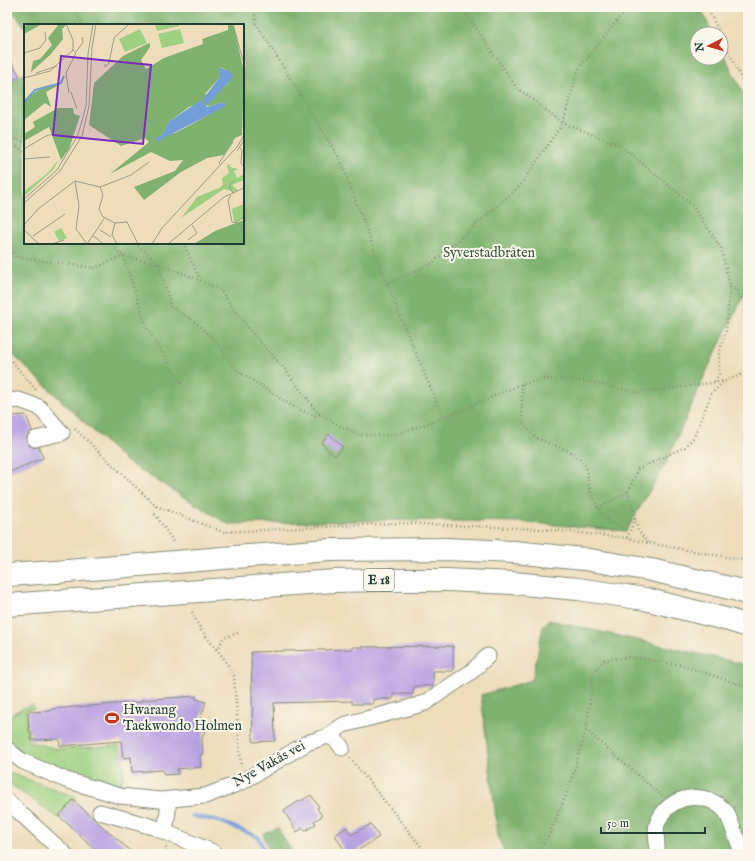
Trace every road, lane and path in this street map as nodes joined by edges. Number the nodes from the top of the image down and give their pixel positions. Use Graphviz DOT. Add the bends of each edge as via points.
graph roads {
  1 [pos="73,7"];
  2 [pos="254,7"];
  3 [pos="462,7"];
  4 [pos="636,7"];
  5 [pos="707,7"];
  6 [pos="82,24"];
  7 [pos="716,26"];
  8 [pos="729,52"];
  9 [pos="748,92"];
  10 [pos="564,123"];
  11 [pos="7,138"];
  12 [pos="24,142"];
  13 [pos="24,152"];
  14 [pos="111,244"];
  15 [pos="136,244"];
  16 [pos="184,244"];
  17 [pos="7,247"];
  18 [pos="123,256"];
  19 [pos="159,264"];
  20 [pos="200,280"];
  21 [pos="387,284"];
  22 [pos="730,287"];
  23 [pos="748,312"];
  24 [pos="7,355"];
  25 [pos="748,372"];
  26 [pos="724,381"];
  27 [pos="715,382"];
  28 [pos="522,384"];
  29 [pos="182,385"];
  30 [pos="38,393"];
  31 [pos="7,401"];
  32 [pos="320,414"];
  33 [pos="443,418"];
  34 [pos="72,426"];
  35 [pos="35,439"];
  36 [pos="628,492"];
  37 [pos="156,506"];
  38 [pos="598,508"];
  39 [pos="635,519"];
  40 [pos="627,538"];
  41 [pos="648,544"];
  42 [pos="175,547"];
  43 [pos="748,561"];
  44 [pos="7,575"];
  45 [pos="748,594"];
  46 [pos="7,605"];
  47 [pos="192,612"];
  48 [pos="748,626"];
  49 [pos="240,632"];
  50 [pos="216,649"];
  51 [pos="488,656"];
  52 [pos="748,687"];
  53 [pos="586,730"];
  54 [pos="328,736"];
  55 [pos="342,748"];
  56 [pos="7,749"];
  57 [pos="242,782"];
  58 [pos="168,800"];
  59 [pos="8,804"];
  60 [pos="672,804"];
  61 [pos="100,812"];
  62 [pos="165,832"];
  63 [pos="657,848"];
  64 [pos="212,852"];
  65 [pos="65,854"];
  66 [pos="427,854"];
  67 [pos="537,854"];
  68 [pos="743,854"];
  1 -- 6 [label="path"];
  2 -- 21 [label="path" via="256,23 341,161"];
  3 -- 10 [label="path" via="516,87"];
  4 -- 10 [label="path" via="619,18 578,70"];
  5 -- 7 [label="path"];
  8 -- 9 [label="path"];
  10 -- 21 [label="path" via="519,187 431,264"];
  10 -- 22 [label="path" via="620,145 692,205 721,248"];
  11 -- 12 [label="path"];
  11 -- 13 [label="path"];
  14 -- 18 [label="path"];
  15 -- 19 [label="path"];
  16 -- 20 [label="path"];
  17 -- 18 [label="path" via="16,258 94,268"];
  18 -- 19 [label="path"];
  18 -- 29 [label="path" via="147,328"];
  19 -- 20 [label="path"];
  19 -- 32 [label="path" via="171,307 194,321 215,340 235,369 292,406 314,416"];
  20 -- 32 [label="path" via="220,290"];
  21 -- 33 [label="path"];
  22 -- 23 [label="path" via="736,290"];
  22 -- 27 [label="path" via="726,331 719,353 719,374"];
  24 -- 30 [label="path"];
  25 -- 26 [label="path"];
  26 -- 27 [label="path"];
  26 -- 36 [label="path" via="711,394 694,437 685,447 638,469"];
  27 -- 28 [label="path" via="669,390 636,392 585,381 547,379"];
  28 -- 33 [label="path"];
  28 -- 38 [label="path" via="522,422 536,438 574,453 586,466 590,491"];
  31 -- 35 [label="street" via="19,400 39,407 62,433"];
  32 -- 33 [label="path" via="358,435 395,435"];
  34 -- 37 [label="path"];
  36 -- 38 [label="path"];
  36 -- 39 [label="path"];
  37 -- 40 [label="path" via="222,532 399,523 542,529"];
  37 -- 42 [label="path" via="155,514"];
  38 -- 39 [label="path" via="609,523 623,527"];
  39 -- 40 [label="path"];
  39 -- 41 [label="path" via="638,530"];
  40 -- 41 [label="path"];
  41 -- 43 [label="path"];
  44 -- 45 [label="highway, E 18" via="330,550 445,549 584,558 651,570"];
  46 -- 48 [label="highway, E 18" via="335,581 446,580 512,582 578,589 645,600"];
  47 -- 50 [label="path" via="201,630"];
  49 -- 50 [label="path" via="223,638"];
  50 -- 57 [label="path" via="234,676"];
  51 -- 54 [label="street, Nye Vakås vei" via="471,672 425,703 343,725"];
  52 -- 53 [label="path" via="680,665 630,657 604,660 593,674"];
  53 -- 60 [label="path"];
  53 -- 67 [label="path" via="569,788 550,833"];
  54 -- 55 [label="street" via="336,740"];
  54 -- 57 [label="street, Nye Vakås vei" via="307,743"];
  55 -- 66 [label="path"];
  56 -- 58 [label="street, Nye Vakås vei" via="22,761 66,780 120,796"];
  57 -- 58 [label="street, Nye Vakås vei" via="204,796"];
  58 -- 62 [label="street"];
  59 -- 65 [label="street"];
  60 -- 63 [label="street" via="658,823"];
  60 -- 68 [label="street" via="691,797 715,802 727,813"];
  61 -- 62 [label="street"];
  62 -- 64 [label="street"];
}
